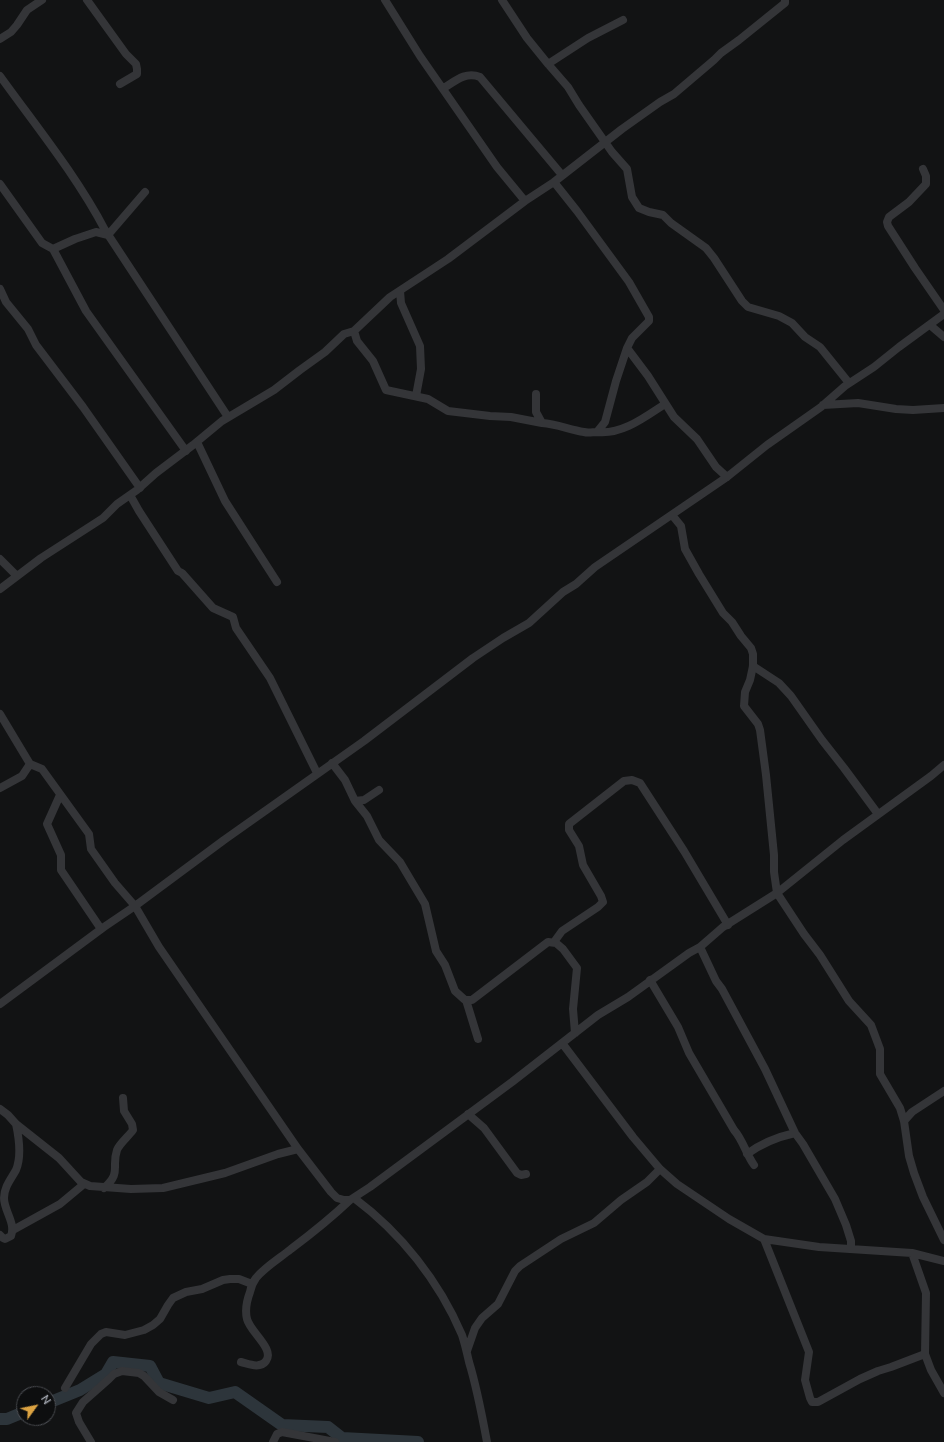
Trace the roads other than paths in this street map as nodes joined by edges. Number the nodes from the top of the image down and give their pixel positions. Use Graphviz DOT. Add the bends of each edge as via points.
graph roads {
  1 [pos="42,0"];
  2 [pos="87,0"];
  3 [pos="385,0"];
  4 [pos="502,0"];
  5 [pos="785,0"];
  6 [pos="623,20"];
  7 [pos="0,39"];
  8 [pos="548,64"];
  9 [pos="0,76"];
  10 [pos="120,84"];
  11 [pos="444,88"];
  12 [pos="606,141"];
  13 [pos="923,169"];
  14 [pos="562,175"];
  15 [pos="554,182"];
  16 [pos="0,184"];
  17 [pos="145,192"];
  18 [pos="525,201"];
  19 [pos="108,235"];
  20 [pos="53,249"];
  21 [pos="0,288"];
  22 [pos="400,291"];
  23 [pos="944,310"];
  24 [pos="944,314"];
  25 [pos="930,325"];
  26 [pos="354,331"];
  27 [pos="944,336"];
  28 [pos="628,348"];
  29 [pos="849,383"];
  30 [pos="536,394"];
  31 [pos="416,396"];
  32 [pos="665,404"];
  33 [pos="823,405"];
  34 [pos="944,408"];
  35 [pos="228,417"];
  36 [pos="542,423"];
  37 [pos="597,432"];
  38 [pos="197,442"];
  39 [pos="186,451"];
  40 [pos="727,477"];
  41 [pos="140,488"];
  42 [pos="130,495"];
  43 [pos="672,515"];
  44 [pos="0,559"];
  45 [pos="17,576"];
  46 [pos="277,582"];
  47 [pos="0,589"];
  48 [pos="753,666"];
  49 [pos="0,714"];
  50 [pos="332,763"];
  51 [pos="30,764"];
  52 [pos="944,765"];
  53 [pos="317,773"];
  54 [pos="0,788"];
  55 [pos="379,790"];
  56 [pos="60,795"];
  57 [pos="355,801"];
  58 [pos="878,814"];
  59 [pos="777,893"];
  60 [pos="135,906"];
  61 [pos="728,925"];
  62 [pos="101,929"];
  63 [pos="554,942"];
  64 [pos="700,947"];
  65 [pos="650,980"];
  66 [pos="466,1000"];
  67 [pos="0,1004"];
  68 [pos="575,1033"];
  69 [pos="478,1039"];
  70 [pos="562,1043"];
  71 [pos="944,1091"];
  72 [pos="123,1098"];
  73 [pos="0,1109"];
  74 [pos="468,1114"];
  75 [pos="904,1121"];
  76 [pos="16,1124"];
  77 [pos="795,1133"];
  78 [pos="298,1149"];
  79 [pos="747,1154"];
  80 [pos="754,1165"];
  81 [pos="660,1169"];
  82 [pos="526,1174"];
  83 [pos="84,1184"];
  84 [pos="104,1188"];
  85 [pos="352,1199"];
  86 [pos="13,1230"];
  87 [pos="0,1235"];
  88 [pos="764,1239"];
  89 [pos="944,1240"];
  90 [pos="850,1249"];
  91 [pos="912,1253"];
  92 [pos="944,1261"];
  93 [pos="252,1284"];
  94 [pos="467,1352"];
  95 [pos="925,1354"];
  96 [pos="241,1362"];
  97 [pos="65,1388"];
  98 [pos="944,1393"];
  99 [pos="173,1400"];
  100 [pos="91,1442"];
  101 [pos="273,1442"];
  102 [pos="335,1442"];
  103 [pos="487,1442"];
  1 -- 7 [label="street" via="27,10 17,26"];
  2 -- 10 [label="street" via="136,64 137,74"];
  3 -- 11 [label="street" via="420,56"];
  4 -- 8 [label="street"];
  5 -- 12 [label="street" via="677,91"];
  6 -- 8 [label="street" via="588,38"];
  8 -- 12 [label="street" via="568,87"];
  9 -- 19 [label="street" via="73,178"];
  11 -- 14 [label="street" via="468,74 480,77"];
  11 -- 18 [label="street" via="497,167"];
  12 -- 14 [label="street"];
  12 -- 29 [label="street" via="627,169 632,197 639,208 663,215 706,248 748,307 779,316 792,323 805,338 820,347"];
  13 -- 23 [label="street" via="926,184 909,202 889,217 887,222"];
  14 -- 15 [label="street"];
  15 -- 18 [label="street"];
  15 -- 28 [label="street" via="629,282 649,317 648,323 632,338"];
  16 -- 20 [label="street" via="42,243"];
  17 -- 19 [label="street"];
  18 -- 22 [label="street" via="448,259"];
  19 -- 20 [label="street" via="96,232"];
  19 -- 35 [label="street"];
  20 -- 39 [label="street" via="86,311"];
  21 -- 41 [label="street" via="6,302 28,329 36,345 83,406"];
  22 -- 26 [label="street" via="390,297"];
  22 -- 31 [label="street" via="401,302 420,346 421,369"];
  24 -- 25 [label="street"];
  25 -- 27 [label="street"];
  25 -- 29 [label="street"];
  26 -- 31 [label="street" via="357,341 373,361 385,389"];
  26 -- 35 [label="street" via="344,334 325,352 274,390"];
  28 -- 32 [label="street"];
  28 -- 37 [label="street" via="605,422"];
  29 -- 33 [label="street"];
  30 -- 36 [label="street" via="536,412"];
  31 -- 36 [label="street" via="432,401 448,411 519,418"];
  32 -- 37 [label="street" via="622,429"];
  32 -- 40 [label="street"];
  33 -- 34 [label="street" via="858,403 902,409"];
  33 -- 40 [label="street"];
  35 -- 38 [label="street"];
  36 -- 37 [label="street" via="584,432"];
  38 -- 39 [label="street"];
  38 -- 46 [label="street" via="225,501"];
  39 -- 41 [label="street"];
  40 -- 43 [label="street"];
  41 -- 42 [label="street"];
  42 -- 45 [label="street" via="103,518"];
  42 -- 53 [label="street" via="178,571 213,608 233,617 236,628 270,678"];
  43 -- 48 [label="street" via="681,526 686,549 699,574 723,613 750,648"];
  43 -- 50 [label="street" via="595,567 529,623 473,658"];
  44 -- 45 [label="street"];
  45 -- 47 [label="street"];
  48 -- 58 [label="street" via="779,683 792,696"];
  48 -- 59 [label="street" via="745,692 744,706 760,730"];
  49 -- 51 [label="street"];
  50 -- 53 [label="street"];
  50 -- 57 [label="street" via="345,780"];
  51 -- 54 [label="street" via="22,776"];
  51 -- 56 [label="street" via="42,769"];
  52 -- 58 [label="street"];
  53 -- 60 [label="street"];
  55 -- 57 [label="street" via="364,800"];
  56 -- 60 [label="street" via="89,834 91,849"];
  56 -- 62 [label="street" via="47,824 61,855 61,870"];
  57 -- 66 [label="street" via="367,816 379,840 400,862 425,904 436,951 445,964 455,991"];
  58 -- 59 [label="street"];
  59 -- 61 [label="street"];
  59 -- 75 [label="street" via="849,1001 871,1025 880,1049 880,1074 900,1108"];
  60 -- 62 [label="street"];
  60 -- 78 [label="street" via="159,947"];
  61 -- 63 [label="street" via="650,799 640,784 632,780 624,781 569,824 569,830 579,846 583,865 602,902 562,931"];
  61 -- 64 [label="street"];
  62 -- 67 [label="street"];
  63 -- 66 [label="street" via="548,942 472,1000"];
  63 -- 68 [label="street" via="563,948 577,968 573,1009"];
  64 -- 65 [label="street"];
  64 -- 77 [label="street" via="765,1069"];
  65 -- 68 [label="street" via="628,998 598,1015"];
  65 -- 79 [label="street" via="678,1027 689,1053 741,1139"];
  66 -- 69 [label="street"];
  68 -- 70 [label="street"];
  70 -- 74 [label="street"];
  70 -- 81 [label="street"];
  71 -- 75 [label="street" via="912,1112"];
  72 -- 84 [label="street" via="124,1111 133,1130 119,1147 113,1180"];
  73 -- 76 [label="street"];
  74 -- 82 [label="street" via="484,1128 517,1173"];
  74 -- 85 [label="street"];
  75 -- 89 [label="street" via="914,1173"];
  76 -- 83 [label="street" via="56,1155"];
  76 -- 86 [label="street" via="18,1163 8,1183 4,1199"];
  77 -- 79 [label="street" via="773,1139"];
  77 -- 90 [label="street" via="835,1199 846,1224 851,1241"];
  78 -- 84 [label="street" via="225,1173 163,1188"];
  78 -- 85 [label="street" via="337,1198"];
  79 -- 80 [label="street"];
  81 -- 88 [label="street" via="685,1189"];
  81 -- 94 [label="street" via="594,1223 561,1239 520,1266 498,1304 475,1328"];
  83 -- 84 [label="street"];
  83 -- 86 [label="street" via="60,1204"];
  85 -- 93 [label="street" via="263,1272"];
  85 -- 94 [label="street" via="380,1219 422,1266 447,1302"];
  86 -- 87 [label="street" via="8,1238 2,1238"];
  88 -- 90 [label="street"];
  88 -- 95 [label="street" via="809,1352 805,1380 812,1402 818,1402 878,1370 891,1368"];
  90 -- 91 [label="street"];
  91 -- 92 [label="street"];
  91 -- 95 [label="street" via="926,1293"];
  93 -- 96 [label="street" via="246,1312 247,1321 268,1354 267,1360 258,1366"];
  93 -- 97 [label="street" via="230,1278 186,1292 173,1298 160,1319 149,1327 126,1335 106,1332 101,1334 91,1344"];
  94 -- 103 [label="street"];
  95 -- 98 [label="street"];
  99 -- 100 [label="street" via="159,1392 139,1373 122,1371 114,1374 76,1412"];
  101 -- 102 [label="street" via="277,1434 282,1432"];
}
